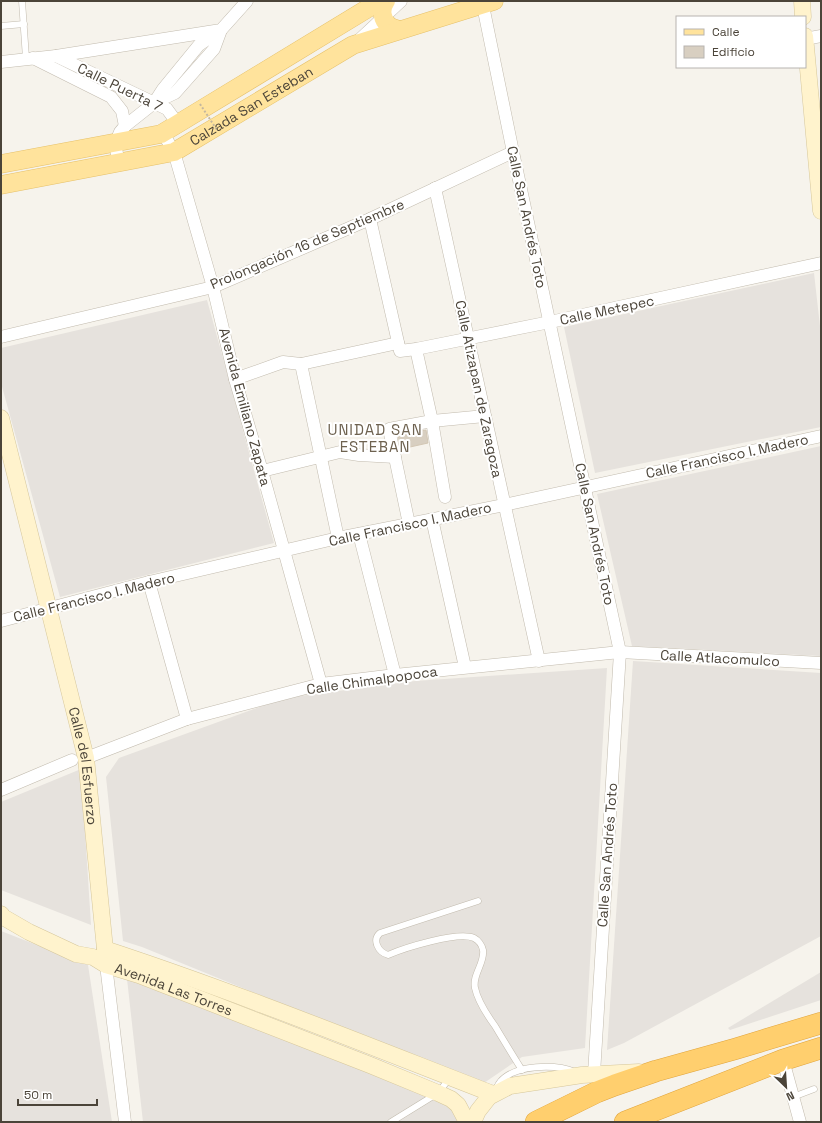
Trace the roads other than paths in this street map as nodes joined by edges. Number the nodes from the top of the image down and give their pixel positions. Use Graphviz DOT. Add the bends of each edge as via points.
graph roads {
  1 [pos="22,1"];
  2 [pos="247,1"];
  3 [pos="401,1"];
  4 [pos="802,1"];
  5 [pos="487,2"];
  6 [pos="383,6"];
  7 [pos="803,16"];
  8 [pos="24,24"];
  9 [pos="1,26"];
  10 [pos="221,30"];
  11 [pos="399,30"];
  12 [pos="821,36"];
  13 [pos="806,39"];
  14 [pos="353,45"];
  15 [pos="806,48"];
  16 [pos="56,56"];
  17 [pos="30,58"];
  18 [pos="1,62"];
  19 [pos="154,103"];
  20 [pos="197,109"];
  21 [pos="125,126"];
  22 [pos="170,129"];
  23 [pos="210,132"];
  24 [pos="115,144"];
  25 [pos="818,150"];
  26 [pos="174,152"];
  27 [pos="513,152"];
  28 [pos="53,155"];
  29 [pos="119,163"];
  30 [pos="1,164"];
  31 [pos="57,174"];
  32 [pos="1,185"];
  33 [pos="435,188"];
  34 [pos="821,211"];
  35 [pos="370,219"];
  36 [pos="821,263"];
  37 [pos="214,287"];
  38 [pos="550,322"];
  39 [pos="1,337"];
  40 [pos="469,338"];
  41 [pos="398,343"];
  42 [pos="416,349"];
  43 [pos="301,364"];
  44 [pos="235,379"];
  45 [pos="485,416"];
  46 [pos="1,418"];
  47 [pos="432,421"];
  48 [pos="821,436"];
  49 [pos="321,456"];
  50 [pos="395,457"];
  51 [pos="262,471"];
  52 [pos="584,487"];
  53 [pos="445,497"];
  54 [pos="504,505"];
  55 [pos="432,520"];
  56 [pos="409,524"];
  57 [pos="359,534"];
  58 [pos="338,538"];
  59 [pos="284,550"];
  60 [pos="149,582"];
  61 [pos="48,608"];
  62 [pos="1,621"];
  63 [pos="620,652"];
  64 [pos="539,661"];
  65 [pos="821,664"];
  66 [pos="465,667"];
  67 [pos="395,675"];
  68 [pos="321,684"];
  69 [pos="187,719"];
  70 [pos="79,759"];
  71 [pos="1,790"];
  72 [pos="478,901"];
  73 [pos="1,914"];
  74 [pos="101,957"];
  75 [pos="263,1006"];
  76 [pos="821,1014"];
  77 [pos="257,1020"];
  78 [pos="821,1023"];
  79 [pos="312,1025"];
  80 [pos="306,1040"];
  81 [pos="821,1048"];
  82 [pos="377,1050"];
  83 [pos="704,1058"];
  84 [pos="783,1060"];
  85 [pos="370,1065"];
  86 [pos="522,1070"];
  87 [pos="656,1071"];
  88 [pos="588,1075"];
  89 [pos="450,1078"];
  90 [pos="814,1088"];
  91 [pos="438,1093"];
  92 [pos="494,1093"];
  93 [pos="793,1097"];
  94 [pos="125,1122"];
  95 [pos="391,1122"];
  96 [pos="467,1122"];
  97 [pos="473,1122"];
  98 [pos="536,1122"];
  99 [pos="625,1122"];
  100 [pos="800,1122"];
  1 -- 8 [label="lane"];
  2 -- 10 [label="street"];
  3 -- 6 [label="street"];
  4 -- 7 [label="main road"];
  5 -- 11 [label="main road, Calzada San Esteban"];
  5 -- 27 [label="street, Calle San Andrés Toto"];
  6 -- 11 [label="main road" via="389,26"];
  6 -- 14 [label="street"];
  6 -- 20 [label="main road, Calzada San Esteban"];
  8 -- 9 [label="lane"];
  8 -- 17 [label="lane"];
  10 -- 16 [label="street"];
  10 -- 19 [label="street" via="214,49 175,94"];
  11 -- 14 [label="main road, Calzada San Esteban"];
  12 -- 13 [label="street"];
  14 -- 23 [label="main road, Calzada San Esteban"];
  15 -- 25 [label="main road"];
  16 -- 17 [label="street"];
  16 -- 19 [label="street, Calle Puerta 7"];
  17 -- 18 [label="street"];
  17 -- 21 [label="street, Calle Puerta 7" via="111,97 122,111"];
  19 -- 21 [label="street"];
  19 -- 22 [label="street, Calle Puerta 7" via="167,109"];
  20 -- 22 [label="main road, Calzada San Esteban"];
  20 -- 23 [label="main road"];
  21 -- 24 [label="street"];
  22 -- 24 [label="main road, Calzada San Esteban"];
  22 -- 26 [label="street, Avenida Emiliano Zapata"];
  23 -- 26 [label="main road, Calzada San Esteban"];
  24 -- 28 [label="main road, Calzada San Esteban"];
  24 -- 29 [label="street"];
  25 -- 34 [label="main road"];
  26 -- 29 [label="main road, Calzada San Esteban"];
  26 -- 37 [label="street, Avenida Emiliano Zapata"];
  27 -- 33 [label="street, Prolongación 16 de Septiembre"];
  27 -- 38 [label="street, Calle San Andrés Toto"];
  28 -- 30 [label="main road, Calzada San Esteban"];
  28 -- 31 [label="main road"];
  29 -- 31 [label="main road, Calzada San Esteban"];
  31 -- 32 [label="main road, Calzada San Esteban"];
  33 -- 35 [label="street, Prolongación 16 de Septiembre"];
  33 -- 40 [label="street, Calle Atizapan de Zaragoza"];
  35 -- 37 [label="street, Prolongación 16 de Septiembre"];
  35 -- 41 [label="street"];
  36 -- 38 [label="street, Calle Metepec"];
  37 -- 39 [label="street, Prolongación 16 de Septiembre"];
  37 -- 44 [label="street, Avenida Emiliano Zapata"];
  38 -- 40 [label="street, Calle Metepec"];
  38 -- 52 [label="street, Calle San Andrés Toto"];
  40 -- 42 [label="street, Calle Metepec"];
  40 -- 45 [label="street, Calle Atizapan de Zaragoza"];
  41 -- 42 [label="street, Calle Metepec" via="400,351"];
  41 -- 43 [label="street"];
  42 -- 47 [label="street"];
  43 -- 44 [label="street" via="282,362"];
  43 -- 49 [label="street"];
  44 -- 51 [label="street, Avenida Emiliano Zapata"];
  45 -- 47 [label="street"];
  45 -- 54 [label="street, Calle Atizapan de Zaragoza"];
  46 -- 61 [label="main road, Calle del Esfuerzo"];
  47 -- 50 [label="street" via="388,429"];
  47 -- 53 [label="street"];
  48 -- 52 [label="street, Calle Francisco I. Madero"];
  49 -- 50 [label="street" via="340,452"];
  49 -- 51 [label="street"];
  49 -- 58 [label="street"];
  50 -- 56 [label="street"];
  51 -- 59 [label="street, Avenida Emiliano Zapata"];
  52 -- 54 [label="street, Calle Francisco I. Madero"];
  52 -- 63 [label="street, Calle San Andrés Toto"];
  54 -- 55 [label="street, Calle Francisco I. Madero"];
  54 -- 64 [label="street, Calle Atizapan de Zaragoza"];
  55 -- 56 [label="street, Calle Francisco I. Madero"];
  55 -- 66 [label="street"];
  56 -- 57 [label="street, Calle Francisco I. Madero"];
  57 -- 58 [label="street, Calle Francisco I. Madero"];
  57 -- 67 [label="street"];
  58 -- 59 [label="street, Calle Francisco I. Madero"];
  59 -- 60 [label="street, Calle Francisco I. Madero"];
  59 -- 68 [label="street, Avenida Emiliano Zapata"];
  60 -- 61 [label="street, Calle Francisco I. Madero"];
  60 -- 69 [label="street"];
  61 -- 62 [label="street, Calle Francisco I. Madero"];
  61 -- 70 [label="main road, Calle del Esfuerzo"];
  63 -- 64 [label="street, Calle Chimalpopoca"];
  63 -- 65 [label="street, Calle Atlacomulco"];
  63 -- 88 [label="street, Calle San Andrés Toto"];
  64 -- 66 [label="street, Calle Chimalpopoca"];
  66 -- 67 [label="street, Calle Chimalpopoca"];
  67 -- 68 [label="street, Calle Chimalpopoca"];
  68 -- 69 [label="street, Calle Chimalpopoca"];
  69 -- 70 [label="street, Calle Chimalpopoca"];
  70 -- 71 [label="street, Calle Chimalpopoca"];
  70 -- 74 [label="main road, Calle del Esfuerzo"];
  72 -- 86 [label="lane" via="380,933 376,941 382,952 388,955 449,937 474,938 480,943 483,956 476,972 475,987 479,1000"];
  73 -- 74 [label="main road" via="29,932 76,954"];
  74 -- 75 [label="main road, Avenida Las Torres" via="146,962"];
  74 -- 77 [label="main road, Avenida Las Torres" via="139,975"];
  74 -- 94 [label="street, Calle del Esfuerzo"];
  75 -- 77 [label="street"];
  75 -- 79 [label="main road, Avenida Las Torres"];
  76 -- 83 [label="main road" via="722,1046"];
  77 -- 80 [label="main road, Avenida Las Torres"];
  78 -- 83 [label="highway"];
  79 -- 80 [label="street"];
  79 -- 82 [label="main road, Avenida Las Torres"];
  80 -- 85 [label="main road, Avenida Las Torres"];
  81 -- 84 [label="highway"];
  82 -- 85 [label="street"];
  82 -- 89 [label="main road, Avenida Las Torres"];
  83 -- 87 [label="highway"];
  84 -- 93 [label="street"];
  84 -- 99 [label="highway"];
  85 -- 91 [label="main road, Avenida Las Torres"];
  86 -- 88 [label="lane" via="566,1068"];
  86 -- 92 [label="lane" via="500,1082"];
  87 -- 88 [label="main road"];
  87 -- 98 [label="highway" via="597,1092"];
  88 -- 92 [label="main road" via="517,1084"];
  89 -- 91 [label="lane"];
  89 -- 92 [label="main road, Avenida Las Torres"];
  90 -- 93 [label="lane"];
  91 -- 95 [label="lane"];
  91 -- 96 [label="main road, Avenida Las Torres" via="458,1105"];
  92 -- 97 [label="main road" via="481,1106"];
  93 -- 100 [label="street"];
}
